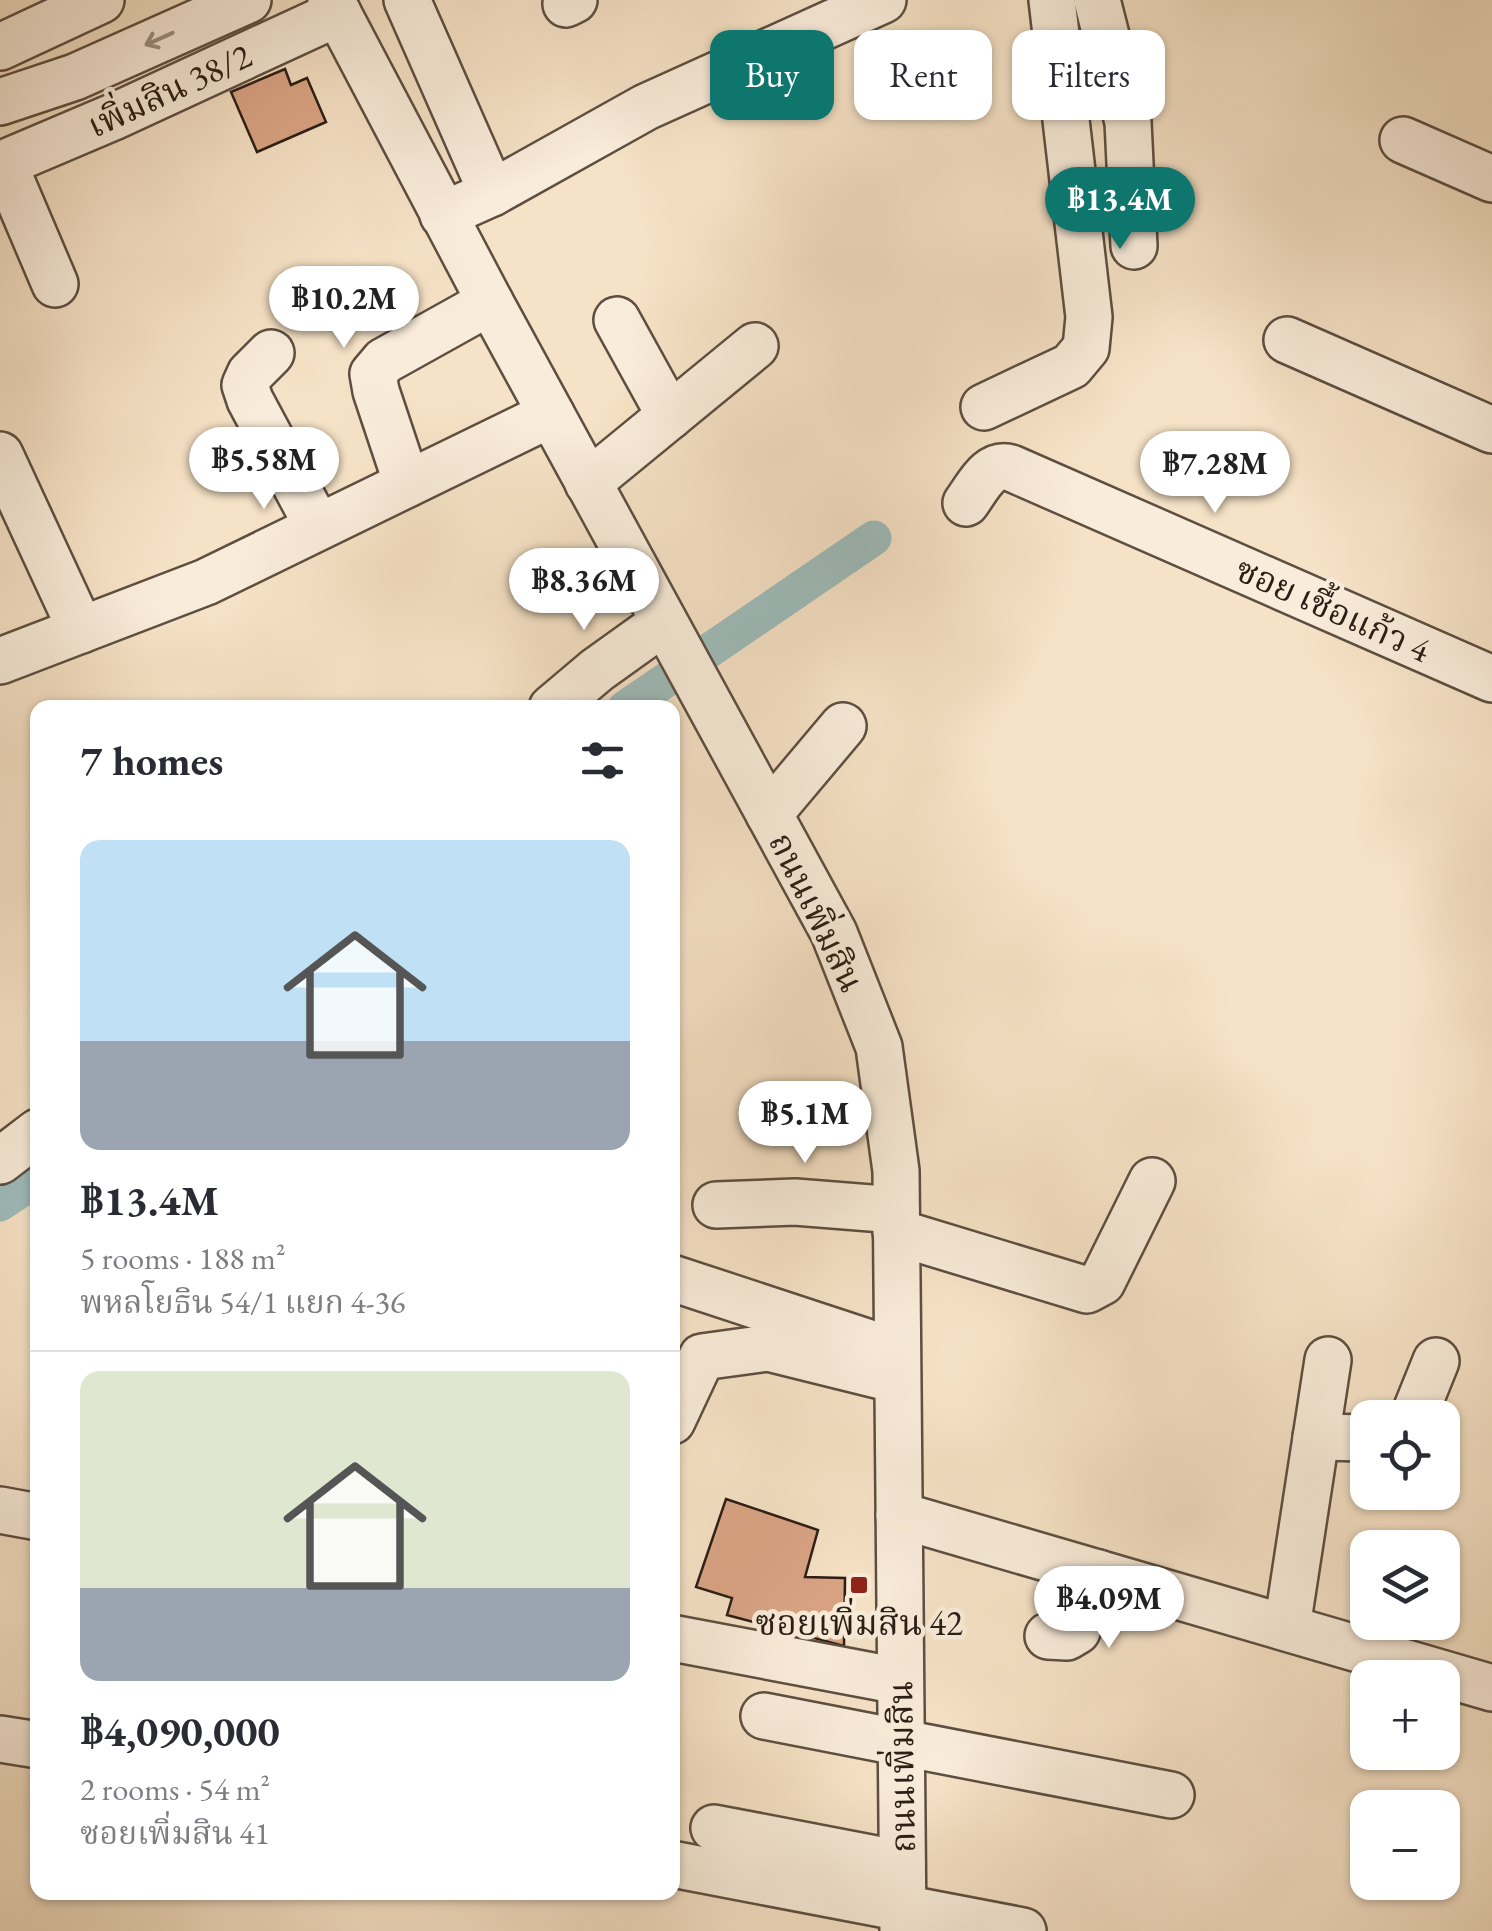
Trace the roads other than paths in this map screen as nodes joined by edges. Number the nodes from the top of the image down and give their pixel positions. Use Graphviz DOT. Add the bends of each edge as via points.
graph roads {
  1 [pos="101,0"];
  2 [pos="248,0"];
  3 [pos="407,0"];
  4 [pos="882,0"];
  5 [pos="1052,0"];
  6 [pos="1097,0"];
  7 [pos="334,6"];
  8 [pos="0,47"];
  9 [pos="2,94"];
  10 [pos="1403,140"];
  11 [pos="2,164"];
  12 [pos="1492,179"];
  13 [pos="492,192"];
  14 [pos="443,215"];
  15 [pos="1134,246"];
  16 [pos="54,284"];
  17 [pos="490,302"];
  18 [pos="617,320"];
  19 [pos="1288,340"];
  20 [pos="755,346"];
  21 [pos="270,353"];
  22 [pos="984,407"];
  23 [pos="550,414"];
  24 [pos="670,416"];
  25 [pos="1492,430"];
  26 [pos="0,455"];
  27 [pos="588,483"];
  28 [pos="407,484"];
  29 [pos="966,503"];
  30 [pos="318,527"];
  31 [pos="81,630"];
  32 [pos="679,650"];
  33 [pos="0,660"];
  34 [pos="1492,679"];
  35 [pos="561,700"];
  36 [pos="843,726"];
  37 [pos="770,814"];
  38 [pos="30,1138"];
  39 [pos="0,1161"];
  40 [pos="1152,1181"];
  41 [pos="716,1205"];
  42 [pos="896,1221"];
  43 [pos="680,1281"];
  44 [pos="1328,1360"];
  45 [pos="1436,1361"];
  46 [pos="897,1366"];
  47 [pos="1420,1400"];
  48 [pos="680,1405"];
  49 [pos="1316,1437"];
  50 [pos="1350,1438"];
  51 [pos="0,1510"];
  52 [pos="899,1515"];
  53 [pos="30,1516"];
  54 [pos="1098,1573"];
  55 [pos="1286,1626"];
  56 [pos="1350,1634"];
  57 [pos="1048,1636"];
  58 [pos="680,1639"];
  59 [pos="1390,1640"];
  60 [pos="899,1680"];
  61 [pos="1490,1680"];
  62 [pos="764,1716"];
  63 [pos="0,1738"];
  64 [pos="901,1740"];
  65 [pos="30,1744"];
  66 [pos="1171,1794"];
  67 [pos="714,1828"];
  68 [pos="902,1864"];
  69 [pos="680,1866"];
  70 [pos="903,1920"];
  71 [pos="1023,1931"];
  1 -- 8 [label="street"];
  2 -- 9 [label="street, one-way" via="75,76"];
  3 -- 13 [label="street"];
  4 -- 13 [label="street" via="646,107"];
  5 -- 22 [label="street" via="1089,316 1086,348 1071,366"];
  6 -- 15 [label="street" via="1128,122"];
  7 -- 11 [label="street, เพิ่มสิน 38/2" via="113,117"];
  7 -- 14 [label="street, ถนนเพิ่มสิน"];
  10 -- 12 [label="street"];
  11 -- 16 [label="street"];
  13 -- 14 [label="street"];
  14 -- 17 [label="street, ถนนเพิ่มสิน"];
  17 -- 23 [label="street, ถนนเพิ่มสิน"];
  17 -- 28 [label="street" via="384,361 373,374"];
  18 -- 24 [label="street"];
  19 -- 25 [label="street"];
  20 -- 24 [label="street"];
  21 -- 30 [label="street" via="245,385"];
  23 -- 27 [label="street, ถนนเพิ่มสิน"];
  23 -- 28 [label="street"];
  24 -- 27 [label="street"];
  26 -- 31 [label="street"];
  27 -- 32 [label="street, ถนนเพิ่มสิน"];
  28 -- 30 [label="street"];
  29 -- 34 [label="street, ซอย เชื้อแก้ว 4" via="992,469 1012,468"];
  30 -- 31 [label="street" via="206,582"];
  31 -- 33 [label="street"];
  32 -- 35 [label="street" via="597,670"];
  32 -- 37 [label="street, ถนนเพิ่มสิน"];
  36 -- 37 [label="street"];
  37 -- 42 [label="street, ถนนเพิ่มสิน" via="834,933 879,1047"];
  38 -- 39 [label="street"];
  40 -- 42 [label="street" via="1102,1282 1088,1290"];
  41 -- 42 [label="street" via="795,1202"];
  42 -- 46 [label="street, ถนนเพิ่มสิน"];
  43 -- 46 [label="street"];
  44 -- 49 [label="street"];
  45 -- 47 [label="street"];
  46 -- 48 [label="street" via="768,1348 702,1357"];
  46 -- 52 [label="street, ถนนเพิ่มสิน"];
  49 -- 50 [label="street"];
  49 -- 55 [label="street"];
  51 -- 53 [label="street"];
  52 -- 54 [label="street"];
  52 -- 60 [label="street, ถนนเพิ่มสิน"];
  54 -- 55 [label="street"];
  54 -- 57 [label="street" via="1077,1631"];
  55 -- 56 [label="street"];
  58 -- 60 [label="street"];
  59 -- 61 [label="street"];
  60 -- 64 [label="street, ถนนเพิ่มสิน"];
  62 -- 64 [label="street"];
  63 -- 65 [label="street"];
  64 -- 66 [label="street"];
  64 -- 68 [label="street, ถนนเพิ่มสิน"];
  67 -- 68 [label="street"];
  68 -- 70 [label="street, ถนนเพิ่มสิน"];
  69 -- 70 [label="street"];
  70 -- 71 [label="street"];
}
